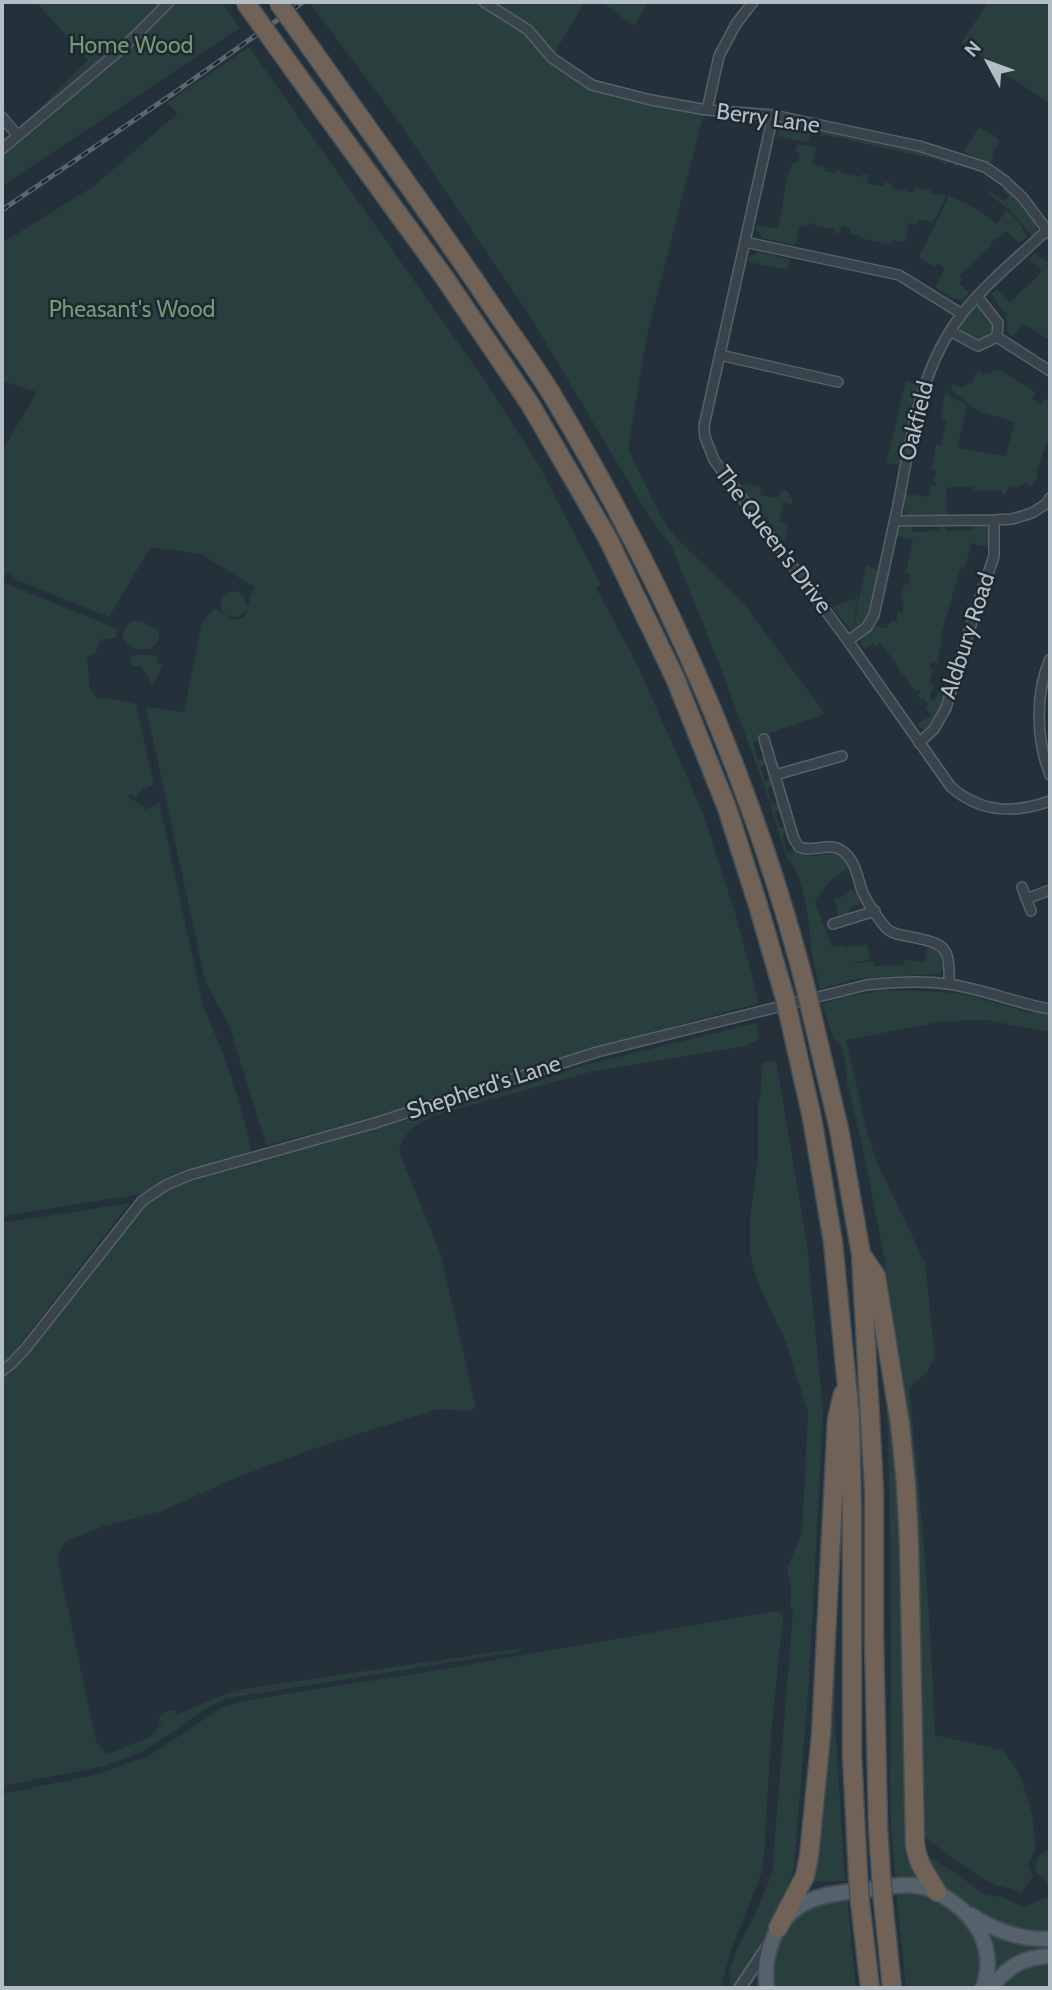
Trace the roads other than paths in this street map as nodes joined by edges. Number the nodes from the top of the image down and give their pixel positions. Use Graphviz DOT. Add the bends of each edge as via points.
graph roads {
  1 [pos="169,2"];
  2 [pos="244,2"];
  3 [pos="278,2"];
  4 [pos="484,2"];
  5 [pos="753,2"];
  6 [pos="707,110"];
  7 [pos="773,115"];
  8 [pos="2,117"];
  9 [pos="18,136"];
  10 [pos="2,149"];
  11 [pos="1048,233"];
  12 [pos="745,242"];
  13 [pos="977,296"];
  14 [pos="962,314"];
  15 [pos="950,331"];
  16 [pos="997,337"];
  17 [pos="720,355"];
  18 [pos="1050,371"];
  19 [pos="838,382"];
  20 [pos="1050,498"];
  21 [pos="995,520"];
  22 [pos="895,521"];
  23 [pos="848,641"];
  24 [pos="1050,659"];
  25 [pos="764,739"];
  26 [pos="919,743"];
  27 [pos="842,756"];
  28 [pos="775,775"];
  29 [pos="1050,775"];
  30 [pos="1050,801"];
  31 [pos="1022,887"];
  32 [pos="1050,890"];
  33 [pos="1026,898"];
  34 [pos="875,911"];
  35 [pos="1031,911"];
  36 [pos="833,924"];
  37 [pos="949,984"];
  38 [pos="1050,1009"];
  39 [pos="861,1254"];
  40 [pos="2,1371"];
  41 [pos="846,1379"];
  42 [pos="937,1892"];
  43 [pos="964,1910"];
  44 [pos="774,1935"];
  45 [pos="1050,1939"];
  46 [pos="1050,1956"];
  47 [pos="740,1988"];
  48 [pos="767,1988"];
  49 [pos="870,1988"];
  50 [pos="892,1988"];
  51 [pos="983,1988"];
  52 [pos="989,1988"];
  1 -- 9 [label="street" via="125,46"];
  2 -- 41 [label="highway, bridge" via="522,392 607,537 675,678 727,808 785,998 833,1242"];
  3 -- 39 [label="highway, bridge" via="550,391 628,529 694,664 750,804 780,896 839,1129"];
  4 -- 6 [label="street, Berry Lane" via="528,30 552,58 592,85"];
  5 -- 6 [label="street" via="719,56"];
  6 -- 7 [label="street, Berry Lane"];
  7 -- 11 [label="street, Berry Lane" via="919,146 985,167 1023,198"];
  7 -- 12 [label="street, The Queen's Drive"];
  8 -- 9 [label="street"];
  9 -- 10 [label="street"];
  11 -- 13 [label="street, Oakfield"];
  12 -- 14 [label="street" via="899,275"];
  12 -- 17 [label="street, The Queen's Drive"];
  13 -- 14 [label="street, Oakfield"];
  13 -- 16 [label="street" via="998,323"];
  14 -- 15 [label="street, Oakfield"];
  15 -- 16 [label="street" via="978,346"];
  15 -- 22 [label="street, Oakfield" via="915,414"];
  16 -- 18 [label="street"];
  17 -- 19 [label="street"];
  17 -- 23 [label="street, The Queen's Drive" via="704,426 714,460"];
  20 -- 21 [label="street" via="1032,513"];
  21 -- 22 [label="street"];
  21 -- 26 [label="street, Aldbury Road" via="994,556 946,708"];
  22 -- 23 [label="street, Oakfield" via="874,615 867,627"];
  23 -- 26 [label="street, The Queen's Drive"];
  24 -- 29 [label="street" via="1042,685 1040,722"];
  25 -- 28 [label="street"];
  26 -- 30 [label="street, The Queen's Drive" via="951,787 979,805 1011,810"];
  27 -- 28 [label="street"];
  28 -- 34 [label="street" via="799,847 842,850"];
  31 -- 33 [label="street"];
  32 -- 33 [label="street"];
  33 -- 35 [label="street"];
  34 -- 36 [label="street"];
  34 -- 37 [label="street" via="891,932 941,946 948,954"];
  37 -- 38 [label="street, Shepherd's Lane"];
  37 -- 40 [label="street, Shepherd's Lane" via="866,985 597,1052 178,1180 142,1201 26,1348"];
  39 -- 42 [label="highway" via="876,1276 900,1424 909,1543 915,1844 921,1868"];
  39 -- 50 [label="highway, bridge" via="874,1490 878,1827"];
  41 -- 44 [label="highway" via="836,1419 821,1735 809,1856 805,1876"];
  41 -- 49 [label="highway, bridge" via="852,1514 852,1755"];
  42 -- 43 [label="main road"];
  42 -- 44 [label="main road" via="899,1885 827,1895 793,1912"];
  43 -- 45 [label="main road" via="1004,1933"];
  43 -- 51 [label="main road" via="986,1949"];
  44 -- 47 [label="street"];
  44 -- 48 [label="main road" via="764,1970"];
  46 -- 52 [label="main road" via="1017,1963"];
}
